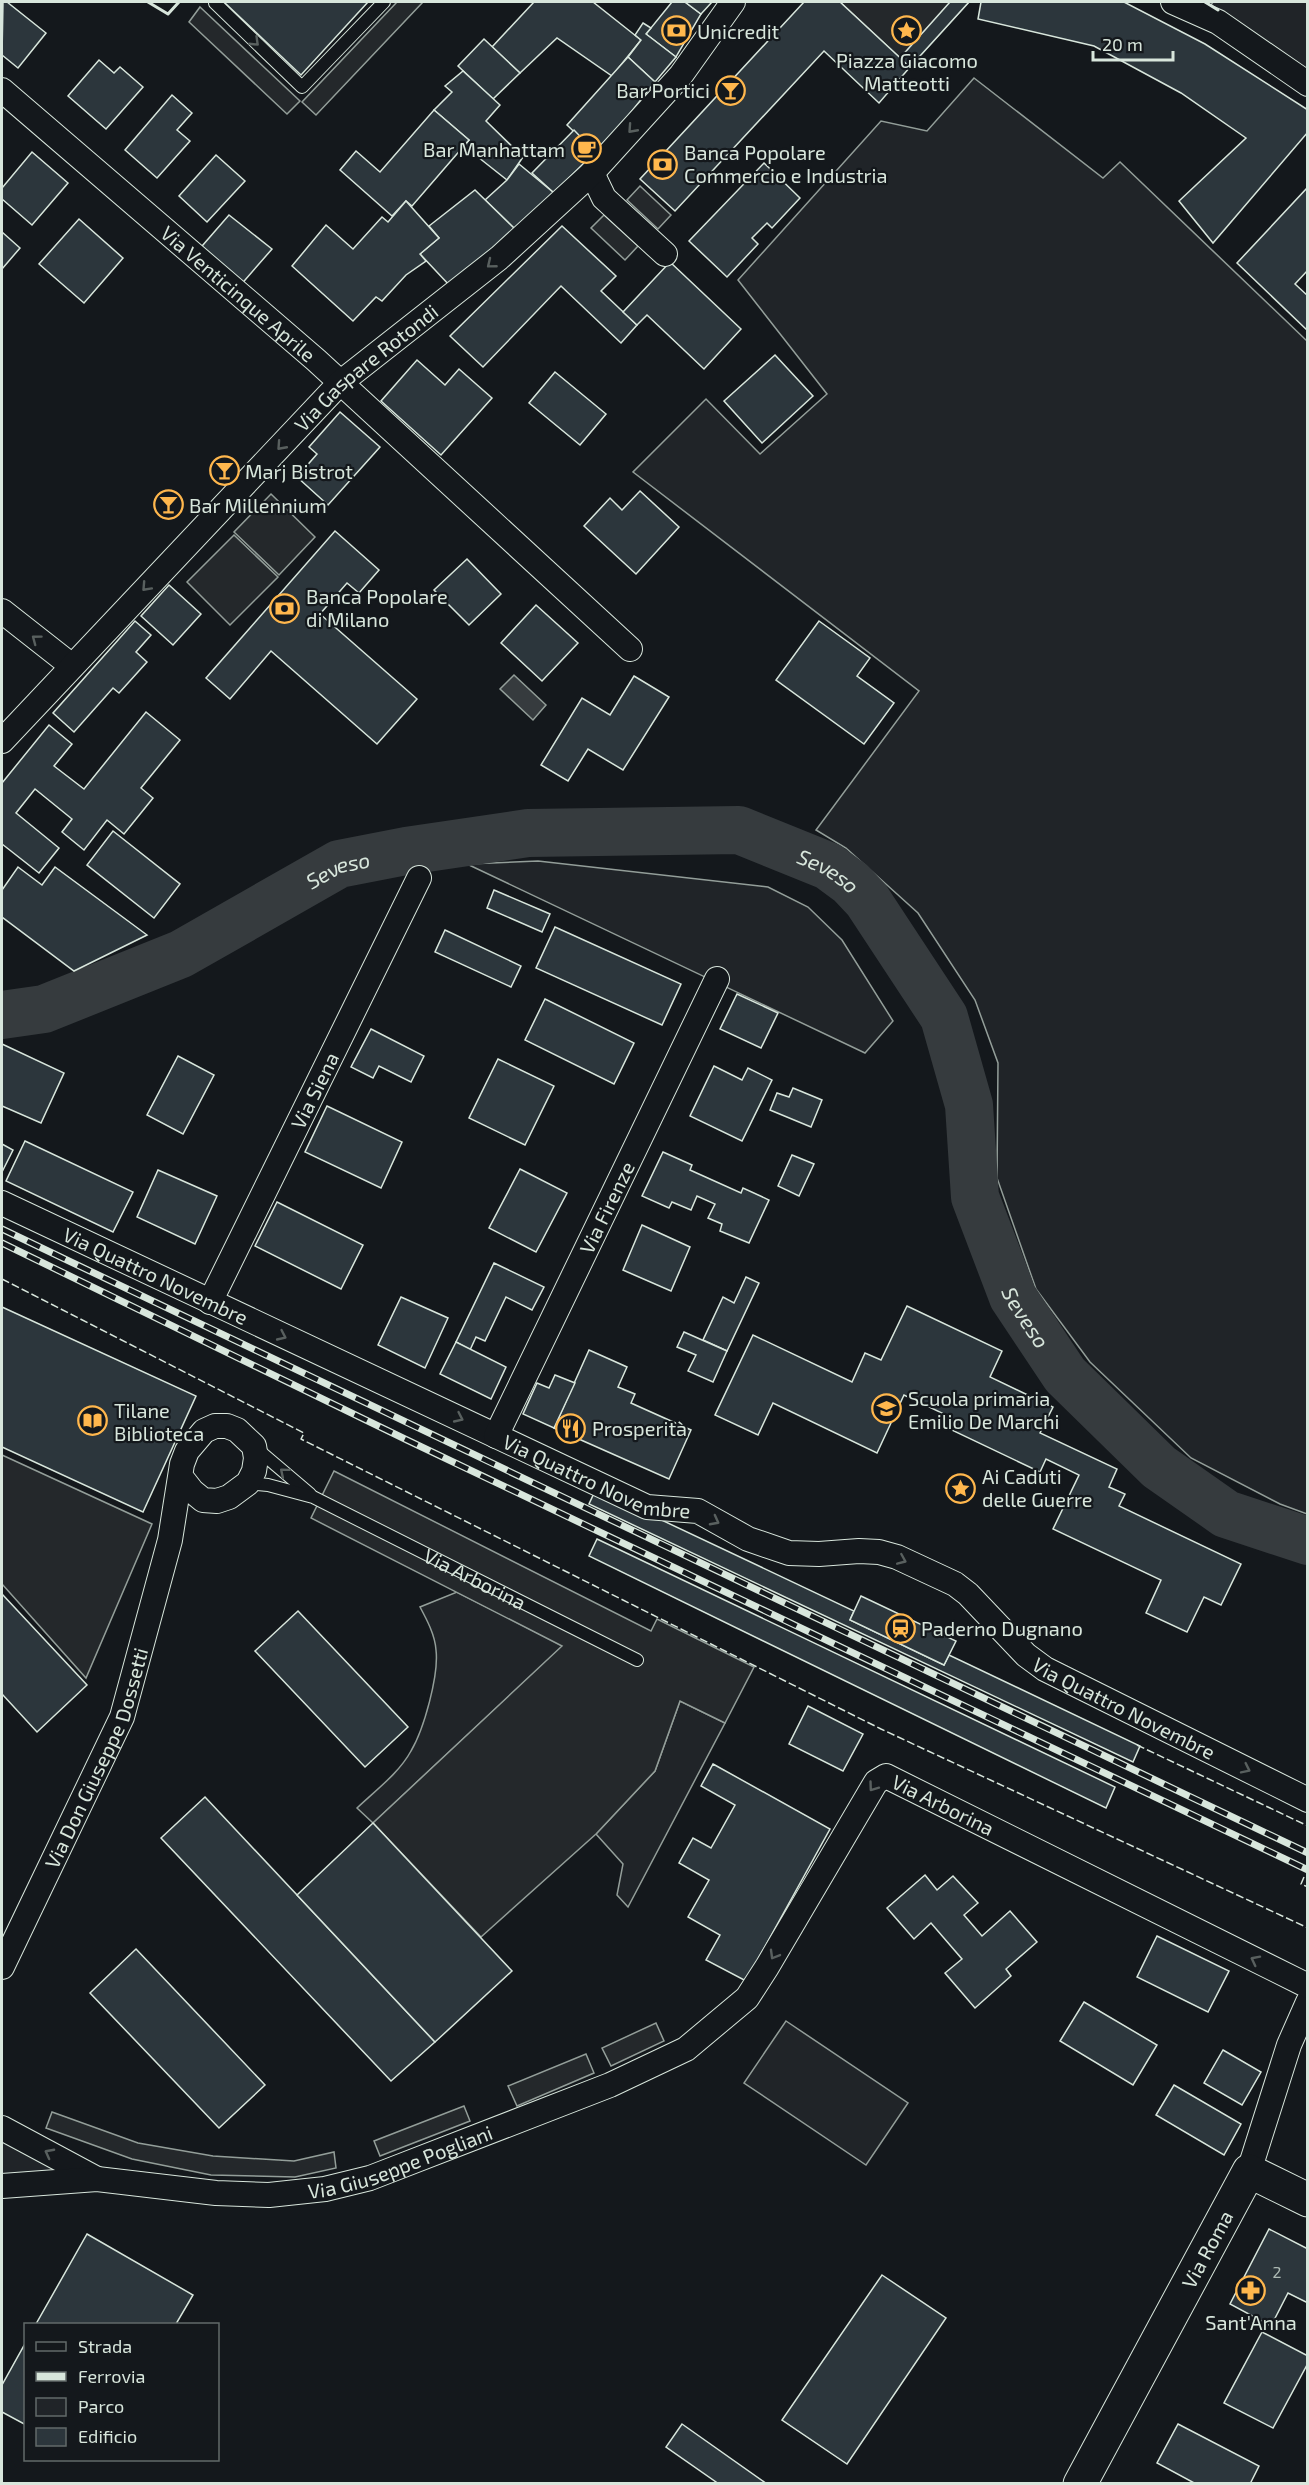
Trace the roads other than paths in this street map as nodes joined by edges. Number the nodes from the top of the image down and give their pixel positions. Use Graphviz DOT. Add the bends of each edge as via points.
graph roads {
  1 [pos="217,2"];
  2 [pos="384,2"];
  3 [pos="734,2"];
  4 [pos="1173,2"];
  5 [pos="1308,84"];
  6 [pos="2,90"];
  7 [pos="592,173"];
  8 [pos="665,254"];
  9 [pos="340,383"];
  10 [pos="2,611"];
  11 [pos="630,649"];
  12 [pos="72,666"];
  13 [pos="2,741"];
  14 [pos="418,878"];
  15 [pos="717,980"];
  16 [pos="2,1203"];
  17 [pos="210,1302"];
  18 [pos="496,1436"];
  19 [pos="254,1446"];
  20 [pos="182,1477"];
  21 [pos="248,1483"];
  22 [pos="314,1497"];
  23 [pos="208,1502"];
  24 [pos="170,1540"];
  25 [pos="637,1660"];
  26 [pos="1308,1800"];
  27 [pos="2,1967"];
  28 [pos="1308,1986"];
  29 [pos="1308,2002"];
  30 [pos="686,2049"];
  31 [pos="2,2128"];
  32 [pos="1248,2171"];
  33 [pos="96,2178"];
  34 [pos="2,2186"];
  35 [pos="1308,2200"];
  36 [pos="1080,2484"];
  1 -- 2 [label="lane, one-way" via="302,87"];
  3 -- 7 [label="street, Via Gaspare Rotondi, one-way" via="681,75"];
  4 -- 5 [label="street" via="1218,22"];
  6 -- 9 [label="street, Via Venticinque Aprile"];
  7 -- 8 [label="street" via="604,198"];
  7 -- 9 [label="street, Via Gaspare Rotondi, one-way" via="499,258"];
  9 -- 11 [label="street, Via Venticinque Aprile"];
  9 -- 12 [label="street, Via Gaspare Rotondi, one-way"];
  12 -- 10 [label="street, one-way"];
  12 -- 13 [label="street, Via Gaspare Rotondi"];
  14 -- 17 [label="street, Via Siena"];
  15 -- 18 [label="street, Via Firenze"];
  16 -- 17 [label="street, Via Quattro Novembre"];
  17 -- 18 [label="street, Via Quattro Novembre, one-way"];
  18 -- 26 [label="street, Via Quattro Novembre, one-way" via="646,1507 698,1511 765,1546 789,1553 860,1551 897,1557 955,1584 1045,1669"];
  19 -- 20 [label="street" via="237,1430 215,1426 194,1441 182,1464"];
  19 -- 21 [label="street" via="255,1471"];
  22 -- 19 [label="lane, Via Arborina, one-way"];
  20 -- 23 [label="street" via="192,1491"];
  20 -- 24 [label="street, Via Don Giuseppe Dossetti"];
  21 -- 22 [label="lane, Via Arborina"];
  21 -- 23 [label="street" via="229,1497"];
  22 -- 25 [label="lane, Via Arborina"];
  23 -- 24 [label="street, Via Don Giuseppe Dossetti"];
  24 -- 27 [label="street, Via Don Giuseppe Dossetti" via="122,1717"];
  28 -- 30 [label="street, Via Arborina, one-way" via="886,1776 876,1782 747,1998"];
  29 -- 32 [label="street, Via Roma" via="1289,2044"];
  30 -- 33 [label="street, Via Giuseppe Pogliani" via="610,2085 491,2132 370,2178 325,2189 269,2195 216,2193"];
  33 -- 31 [label="street, Via Giuseppe Pogliani, one-way"];
  32 -- 35 [label="street"];
  32 -- 36 [label="street, Via Roma"];
  33 -- 34 [label="street, Via Giuseppe Pogliani"];
}
